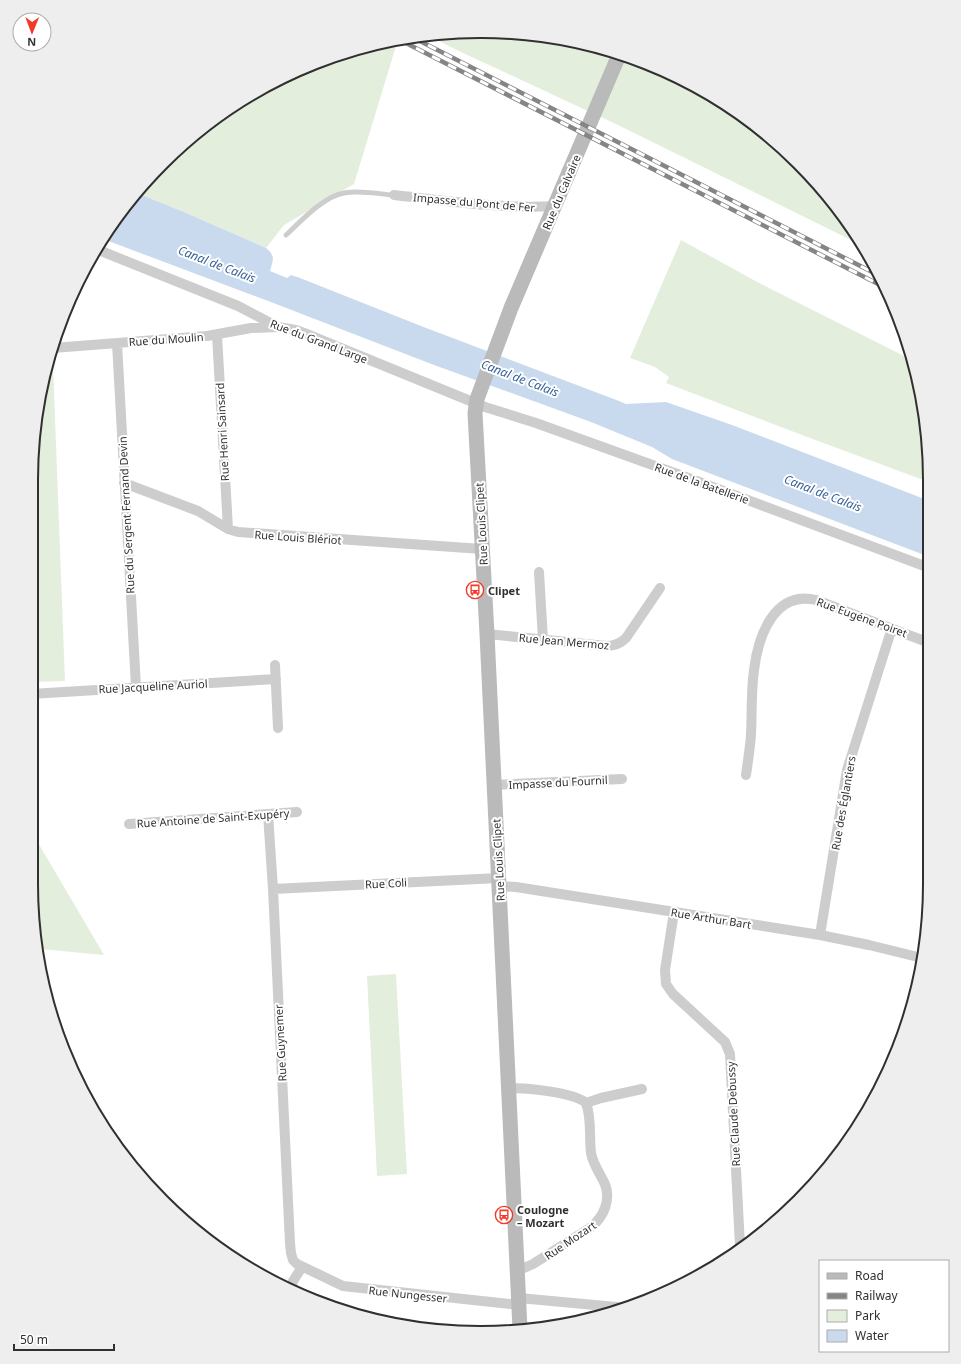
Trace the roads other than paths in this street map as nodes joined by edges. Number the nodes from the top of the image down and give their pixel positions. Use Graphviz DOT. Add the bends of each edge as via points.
graph roads {
  1 [pos="617,59"];
  2 [pos="394,195"];
  3 [pos="554,206"];
  4 [pos="286,235"];
  5 [pos="102,251"];
  6 [pos="278,327"];
  7 [pos="217,335"];
  8 [pos="117,343"];
  9 [pos="58,348"];
  10 [pos="478,398"];
  11 [pos="124,483"];
  12 [pos="228,529"];
  13 [pos="482,549"];
  14 [pos="923,566"];
  15 [pos="539,572"];
  16 [pos="660,588"];
  17 [pos="892,628"];
  18 [pos="487,634"];
  19 [pos="543,640"];
  20 [pos="923,640"];
  21 [pos="275,665"];
  22 [pos="276,679"];
  23 [pos="136,687"];
  24 [pos="38,694"];
  25 [pos="278,728"];
  26 [pos="746,775"];
  27 [pos="622,779"];
  28 [pos="494,785"];
  29 [pos="297,812"];
  30 [pos="268,814"];
  31 [pos="129,824"];
  32 [pos="499,882"];
  33 [pos="273,889"];
  34 [pos="674,912"];
  35 [pos="820,935"];
  36 [pos="916,957"];
  37 [pos="508,1088"];
  38 [pos="642,1089"];
  39 [pos="586,1103"];
  40 [pos="740,1242"];
  41 [pos="302,1267"];
  42 [pos="517,1271"];
  43 [pos="292,1283"];
  44 [pos="519,1301"];
  45 [pos="609,1307"];
  46 [pos="520,1324"];
  1 -- 3 [label="street, Rue du Calvaire"];
  2 -- 3 [label="street, Impasse du Pont de Fer" via="501,206"];
  2 -- 4 [label="lane" via="360,192 333,196"];
  3 -- 10 [label="street, Rue du Calvaire" via="503,329"];
  5 -- 6 [label="street, Rue du Grand Large" via="238,306"];
  6 -- 7 [label="street, Rue du Moulin" via="251,328"];
  6 -- 10 [label="street, Rue du Grand Large" via="296,330"];
  7 -- 8 [label="street, Rue du Moulin"];
  7 -- 12 [label="street, Rue Henri Sainsard"];
  8 -- 9 [label="street, Rue du Moulin"];
  8 -- 11 [label="street, Rue du Sergent Fernand Devin"];
  10 -- 13 [label="street, Rue Louis Clipet" via="475,424"];
  10 -- 14 [label="street, Rue de la Batellerie" via="536,423"];
  11 -- 12 [label="street, Rue Louis Blériot" via="198,511"];
  11 -- 23 [label="street, Rue du Sergent Fernand Devin"];
  12 -- 13 [label="street, Rue Louis Blériot" via="246,533"];
  13 -- 18 [label="street, Rue Louis Clipet"];
  15 -- 19 [label="street"];
  16 -- 19 [label="street, Rue Jean Mermoz" via="626,638 617,644 606,646"];
  17 -- 20 [label="street, Rue Eugéne Poiret"];
  17 -- 26 [label="street, Rue Eugéne Poiret" via="809,598 794,599 772,616 762,637 754,671"];
  17 -- 35 [label="street, Rue des Églantiers" via="847,770"];
  18 -- 19 [label="street, Rue Jean Mermoz"];
  18 -- 28 [label="street, Rue Louis Clipet"];
  21 -- 22 [label="street"];
  22 -- 23 [label="street, Rue Jacqueline Auriol"];
  22 -- 25 [label="street"];
  23 -- 24 [label="street, Rue Jacqueline Auriol"];
  27 -- 28 [label="street, Impasse du Fournil"];
  28 -- 32 [label="street, Rue Louis Clipet"];
  29 -- 30 [label="street, Rue Antoine de Saint-Exupéry"];
  30 -- 31 [label="street, Rue Antoine de Saint-Exupéry"];
  30 -- 33 [label="street, Rue Guynemer"];
  32 -- 33 [label="street, Rue Coli"];
  32 -- 34 [label="street, Rue Arthur Bart" via="516,887"];
  32 -- 37 [label="street, Rue Louis Clipet"];
  33 -- 41 [label="street, Rue Guynemer" via="290,1244 293,1260"];
  34 -- 35 [label="street, Rue Arthur Bart"];
  34 -- 40 [label="street, Rue Claude Debussy" via="665,970 666,984 673,994 725,1042 730,1054"];
  35 -- 36 [label="street, Rue Arthur Bart"];
  37 -- 39 [label="street" via="528,1088 577,1097"];
  37 -- 42 [label="street, Rue Louis Clipet"];
  38 -- 39 [label="street"];
  39 -- 42 [label="street, Rue Mozart" via="593,1161 607,1188 604,1212 590,1228 534,1264"];
  41 -- 43 [label="street"];
  41 -- 44 [label="street, Rue Nungesser" via="348,1287"];
  42 -- 44 [label="street, Rue Louis Clipet"];
  44 -- 45 [label="street, Rue Nungesser"];
  44 -- 46 [label="street, Rue Louis Clipet"];
}
